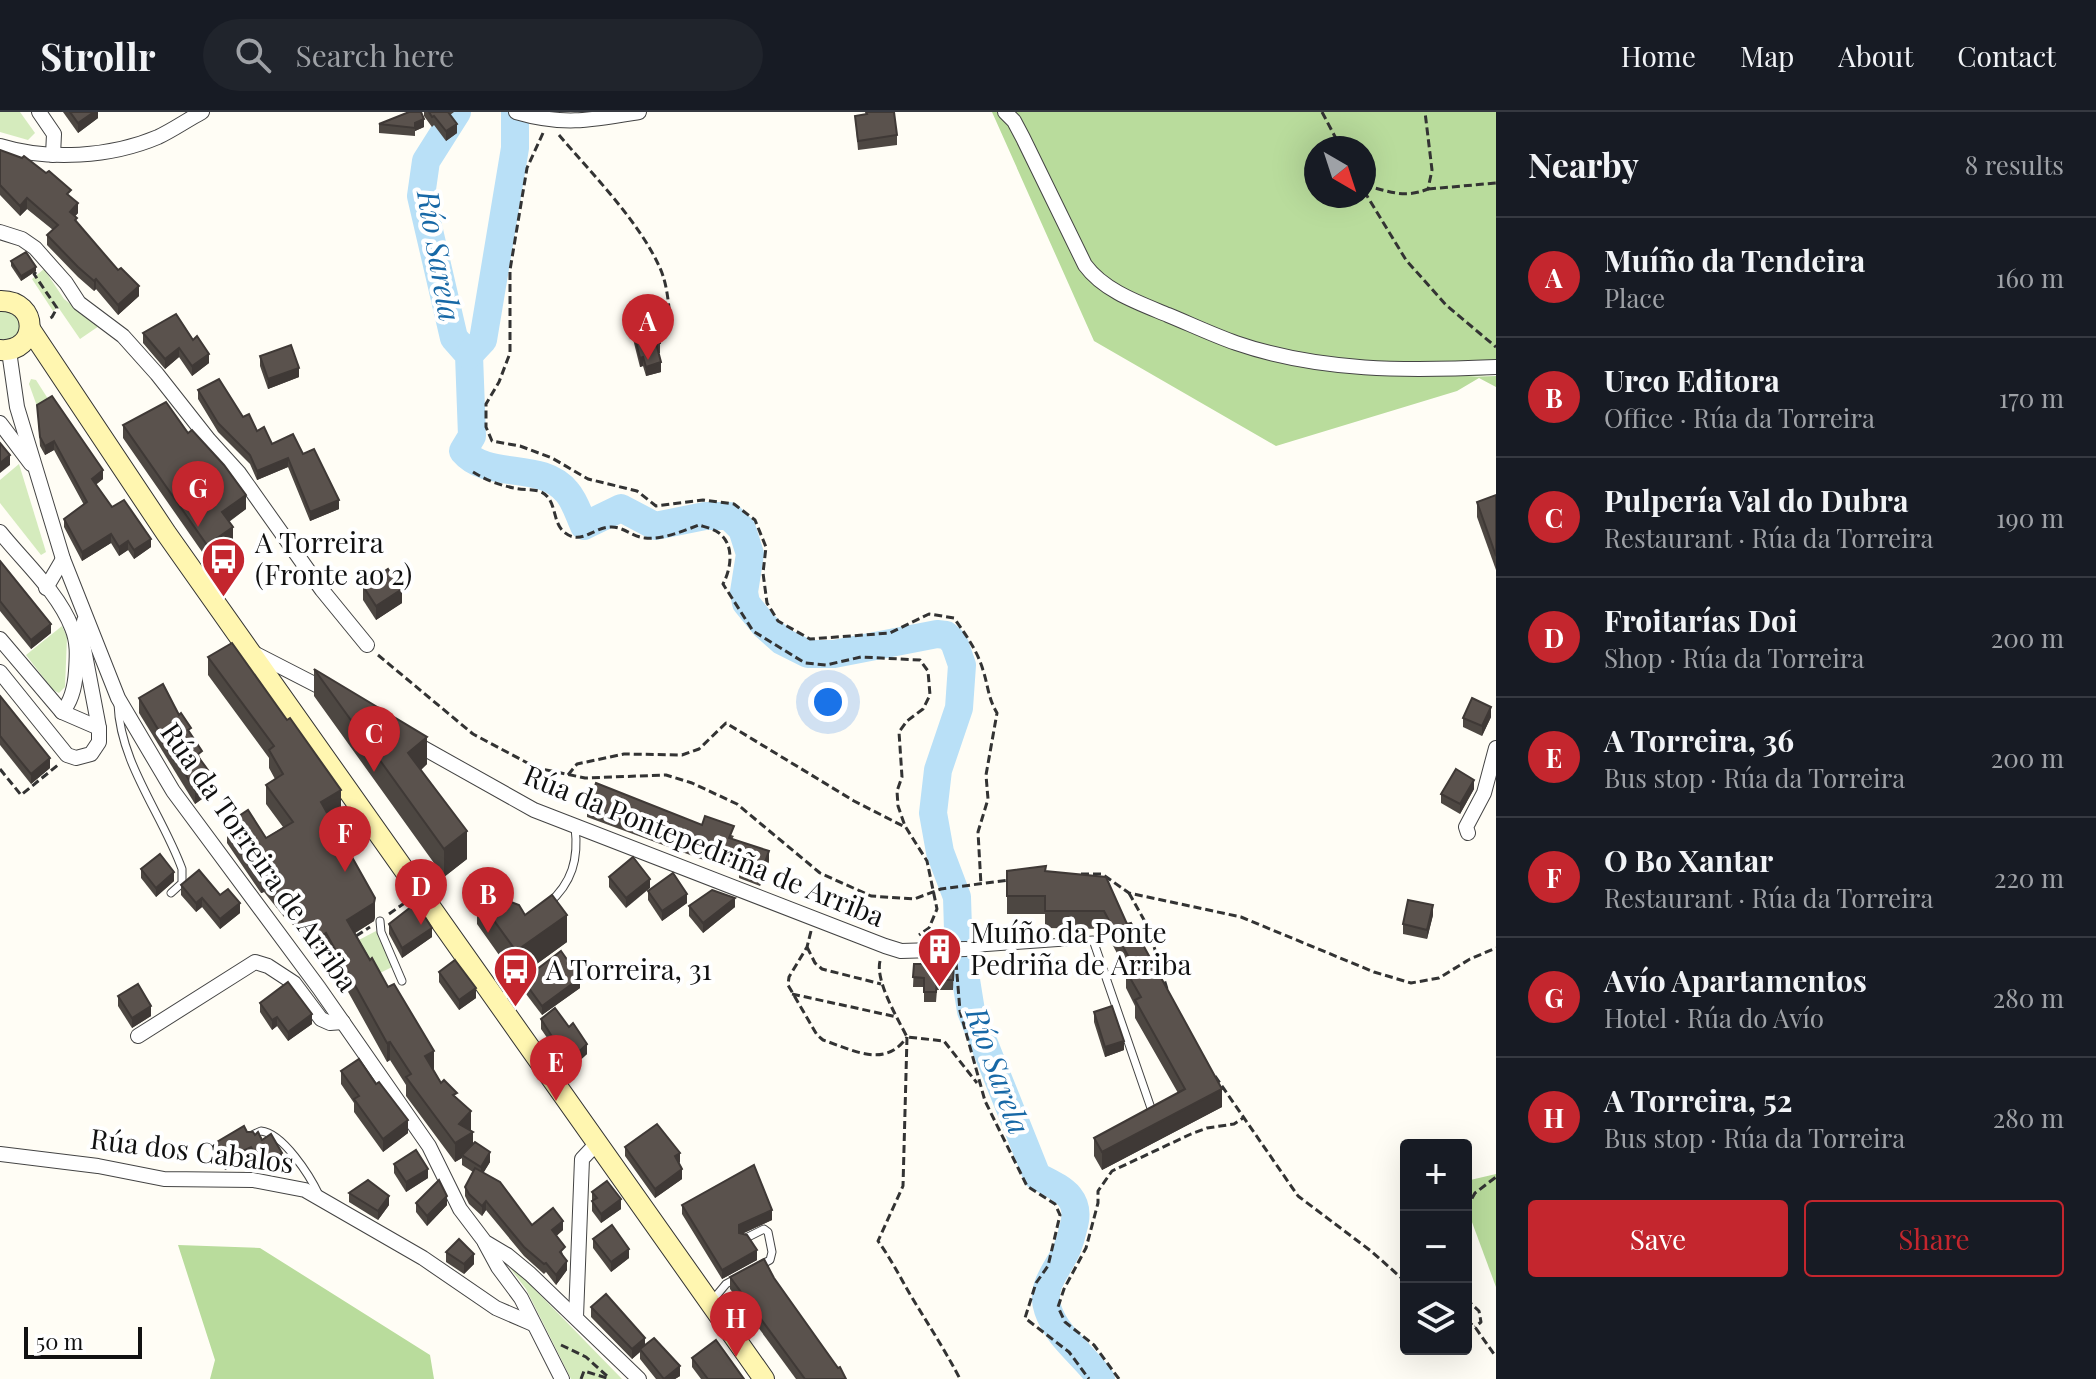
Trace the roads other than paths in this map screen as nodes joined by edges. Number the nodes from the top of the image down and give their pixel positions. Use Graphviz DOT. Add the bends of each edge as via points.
graph roads {
  1 [pos="39,112"];
  2 [pos="202,112"];
  3 [pos="516,112"];
  4 [pos="639,112"];
  5 [pos="1005,112"];
  6 [pos="0,146"];
  7 [pos="53,155"];
  8 [pos="0,232"];
  9 [pos="3,298"];
  10 [pos="20,340"];
  11 [pos="1496,367"];
  12 [pos="0,376"];
  13 [pos="18,409"];
  14 [pos="0,416"];
  15 [pos="0,423"];
  16 [pos="36,470"];
  17 [pos="0,532"];
  18 [pos="63,559"];
  19 [pos="46,588"];
  20 [pos="80,602"];
  21 [pos="61,607"];
  22 [pos="85,617"];
  23 [pos="0,639"];
  24 [pos="367,645"];
  25 [pos="250,651"];
  26 [pos="0,672"];
  27 [pos="118,698"];
  28 [pos="342,699"];
  29 [pos="62,712"];
  30 [pos="99,728"];
  31 [pos="398,733"];
  32 [pos="1496,748"];
  33 [pos="575,827"];
  34 [pos="1468,833"];
  35 [pos="171,893"];
  36 [pos="539,911"];
  37 [pos="380,921"];
  38 [pos="966,949"];
  39 [pos="540,969"];
  40 [pos="402,981"];
  41 [pos="497,1001"];
  42 [pos="343,1022"];
  43 [pos="138,1036"];
  44 [pos="1152,1111"];
  45 [pos="250,1136"];
  46 [pos="597,1143"];
  47 [pos="0,1154"];
  48 [pos="320,1197"];
  49 [pos="744,1239"];
  50 [pos="485,1242"];
  51 [pos="710,1303"];
  52 [pos="576,1317"];
  53 [pos="533,1324"];
  54 [pos="562,1379"];
  55 [pos="639,1379"];
  56 [pos="764,1379"];
  1 -- 7 [label="street" via="54,134"];
  2 -- 7 [label="street" via="133,145"];
  3 -- 4 [label="street" via="580,122"];
  5 -- 11 [label="street" via="1091,273 1134,301 1236,343 1342,367"];
  6 -- 7 [label="street"];
  8 -- 24 [label="street" via="35,248 79,303 123,336 157,374 239,473"];
  9 -- 10 [label="main road" via="29,317"];
  10 -- 13 [label="street, Rúa da Torreira de Arriba"];
  10 -- 25 [label="main road" via="75,399"];
  12 -- 13 [label="street, Rúa da Torreira de Arriba"];
  13 -- 14 [label="street" via="14,417"];
  13 -- 16 [label="street, Rúa da Torreira de Arriba"];
  15 -- 16 [label="street"];
  16 -- 18 [label="street, Rúa da Torreira de Arriba"];
  17 -- 19 [label="street"];
  18 -- 19 [label="street"];
  18 -- 20 [label="street, Rúa da Torreira de Arriba"];
  19 -- 21 [label="street"];
  20 -- 21 [label="street"];
  20 -- 22 [label="street, Rúa da Torreira de Arriba"];
  21 -- 29 [label="street" via="77,649 71,699"];
  22 -- 27 [label="street, Rúa da Torreira de Arriba"];
  22 -- 30 [label="street" via="83,644"];
  23 -- 29 [label="street"];
  25 -- 28 [label="street"];
  25 -- 41 [label="main road"];
  26 -- 30 [label="street" via="65,757 94,752"];
  27 -- 35 [label="lane" via="119,727 182,869 182,883"];
  27 -- 42 [label="street, Rúa da Torreira de Arriba" via="173,791"];
  29 -- 30 [label="street"];
  31 -- 33 [label="street, Rúa da Pontepedriña de Arriba" via="514,801"];
  32 -- 34 [label="street"];
  33 -- 36 [label="lane" via="576,858 569,880"];
  33 -- 38 [label="street, Rúa da Pontepedriña de Arriba" via="901,951"];
  37 -- 40 [label="lane"];
  38 -- 44 [label="lane" via="1093,940"];
  39 -- 41 [label="lane"];
  41 -- 46 [label="main road"];
  42 -- 43 [label="street, Rúa da Torreira de Arriba" via="321,1019 294,983 255,962"];
  42 -- 50 [label="street, Rúa da Torreira de Arriba" via="429,1146 460,1209"];
  45 -- 48 [label="lane" via="261,1131 275,1137"];
  46 -- 51 [label="main road"];
  46 -- 52 [label="street" via="582,1159"];
  47 -- 48 [label="street, Rúa dos Cabalos" via="164,1179 253,1180"];
  48 -- 53 [label="street, Rúa dos Cabalos" via="496,1308"];
  49 -- 51 [label="lane" via="768,1232 770,1260 726,1284"];
  50 -- 52 [label="street, Rúa da Torreira de Arriba"];
  50 -- 53 [label="street"];
  51 -- 56 [label="main road"];
  52 -- 55 [label="street, Rúa da Torreira de Arriba"];
  53 -- 54 [label="street"];
}
